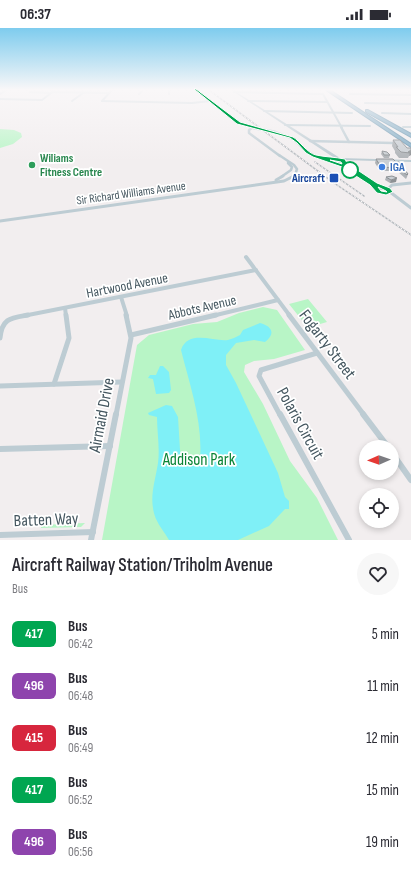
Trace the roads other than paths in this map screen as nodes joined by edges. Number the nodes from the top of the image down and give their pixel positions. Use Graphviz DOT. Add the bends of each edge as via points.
graph roads {
  1 [pos="227,114"];
  2 [pos="268,114"];
  3 [pos="334,114"];
  4 [pos="361,114"];
  5 [pos="363,114"];
  6 [pos="371,114"];
  7 [pos="372,114"];
  8 [pos="285,125"];
  9 [pos="340,126"];
  10 [pos="370,126"];
  11 [pos="403,127"];
  12 [pos="411,127"];
  13 [pos="254,128"];
  14 [pos="411,136"];
  15 [pos="310,141"];
  16 [pos="411,141"];
  17 [pos="349,142"];
  18 [pos="393,143"];
  19 [pos="411,146"];
  20 [pos="411,151"];
  21 [pos="279,155"];
  22 [pos="336,161"];
  23 [pos="368,161"];
  24 [pos="344,162"];
  25 [pos="411,162"];
  26 [pos="286,174"];
  27 [pos="293,176"];
  28 [pos="266,183"];
  29 [pos="411,183"];
  30 [pos="387,189"];
  31 [pos="379,192"];
  32 [pos="400,201"];
  33 [pos="411,208"];
  34 [pos="0,221"];
  35 [pos="246,257"];
  36 [pos="256,270"];
  37 [pos="121,297"];
  38 [pos="278,300"];
  39 [pos="65,308"];
  40 [pos="131,334"];
  41 [pos="0,338"];
  42 [pos="317,353"];
  43 [pos="122,382"];
  44 [pos="54,384"];
  45 [pos="0,386"];
  46 [pos="383,440"];
  47 [pos="110,446"];
  48 [pos="0,449"];
  49 [pos="399,463"];
  50 [pos="411,480"];
  51 [pos="93,532"];
  52 [pos="0,535"];
  53 [pos="91,540"];
  54 [pos="350,540"];
  1 -- 13 [label="street" via="236,121"];
  2 -- 8 [label="street"];
  3 -- 9 [label="street"];
  4 -- 20 [label="highway"];
  5 -- 19 [label="highway"];
  6 -- 16 [label="highway"];
  7 -- 14 [label="highway"];
  8 -- 9 [label="street"];
  8 -- 15 [label="street"];
  9 -- 10 [label="street"];
  9 -- 17 [label="street"];
  11 -- 12 [label="street"];
  13 -- 21 [label="street" via="252,134"];
  13 -- 22 [label="street, bridge" via="294,139 311,154"];
  15 -- 17 [label="street"];
  15 -- 22 [label="street"];
  17 -- 18 [label="street"];
  21 -- 26 [label="street" via="292,167"];
  21 -- 27 [label="street" via="296,167"];
  22 -- 23 [label="street"];
  22 -- 24 [label="street"];
  22 -- 31 [label="street" via="370,182"];
  23 -- 24 [label="street"];
  23 -- 25 [label="street"];
  24 -- 30 [label="street"];
  26 -- 27 [label="street"];
  26 -- 28 [label="street, Sir Richard Williams Avenue"];
  27 -- 28 [label="street, Sir Richard Williams Avenue" via="284,181"];
  28 -- 34 [label="street, Sir Richard Williams Avenue"];
  29 -- 30 [label="street" via="392,185"];
  30 -- 31 [label="street"];
  30 -- 31 [label="street" via="379,189"];
  30 -- 32 [label="street"];
  31 -- 32 [label="street"];
  32 -- 33 [label="street"];
  35 -- 36 [label="street, Fogarty Street"];
  36 -- 37 [label="street, Hartwood Avenue"];
  36 -- 38 [label="street, Fogarty Street"];
  37 -- 39 [label="street, Hartwood Avenue"];
  37 -- 40 [label="street, Airmaid Drive"];
  38 -- 40 [label="street, Abbots Avenue"];
  38 -- 42 [label="street, Fogarty Street"];
  39 -- 41 [label="street, Hartwood Avenue" via="3,322"];
  39 -- 44 [label="street" via="69,338"];
  40 -- 43 [label="street, Airmaid Drive"];
  42 -- 46 [label="street, Fogarty Street"];
  42 -- 54 [label="street, Polaris Circuit" via="265,368 259,376"];
  43 -- 44 [label="street"];
  43 -- 47 [label="street, Airmaid Drive"];
  44 -- 45 [label="street"];
  47 -- 48 [label="street"];
  47 -- 51 [label="street, Airmaid Drive"];
  49 -- 50 [label="street"];
  51 -- 52 [label="street, Batten Way"];
  51 -- 53 [label="street, Airmaid Drive"];
}
